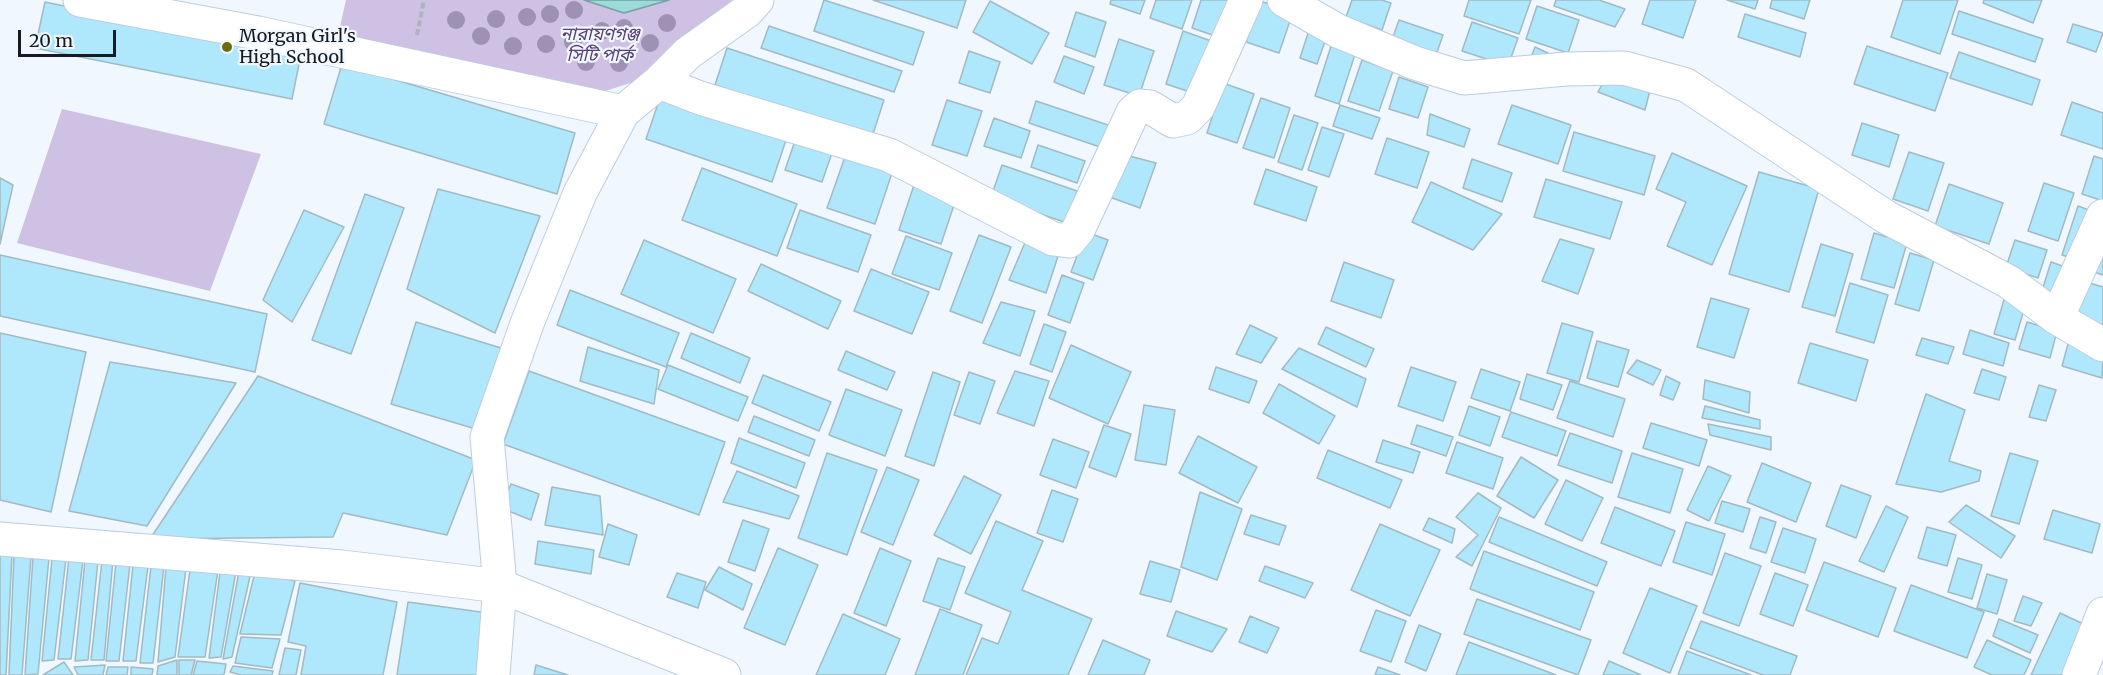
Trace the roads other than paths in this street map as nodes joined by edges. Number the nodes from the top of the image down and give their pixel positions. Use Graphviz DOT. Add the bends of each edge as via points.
graph roads {
  1 [pos="80,0"];
  2 [pos="757,0"];
  3 [pos="1246,0"];
  4 [pos="1284,0"];
  5 [pos="659,82"];
  6 [pos="623,112"];
  7 [pos="2103,216"];
  8 [pos="2057,318"];
  9 [pos="2103,345"];
  10 [pos="0,539"];
  11 [pos="500,586"];
  12 [pos="2103,614"];
  13 [pos="493,675"];
  14 [pos="724,675"];
  15 [pos="2079,675"];
  1 -- 6 [label="street" via="258,33"];
  2 -- 5 [label="street" via="687,53"];
  3 -- 5 [label="street" via="1198,107 1187,118 1173,122 1140,105 1133,112 1078,230 1069,241 1053,239 889,155"];
  4 -- 8 [label="street" via="1338,31 1415,63 1464,78 1624,68 1686,85 1886,217 2009,282"];
  5 -- 6 [label="street"];
  6 -- 11 [label="street" via="580,193 528,321 487,437"];
  7 -- 8 [label="street"];
  8 -- 9 [label="street"];
  10 -- 11 [label="street" via="342,567"];
  11 -- 13 [label="street"];
  11 -- 14 [label="street"];
  12 -- 15 [label="street"];
}
